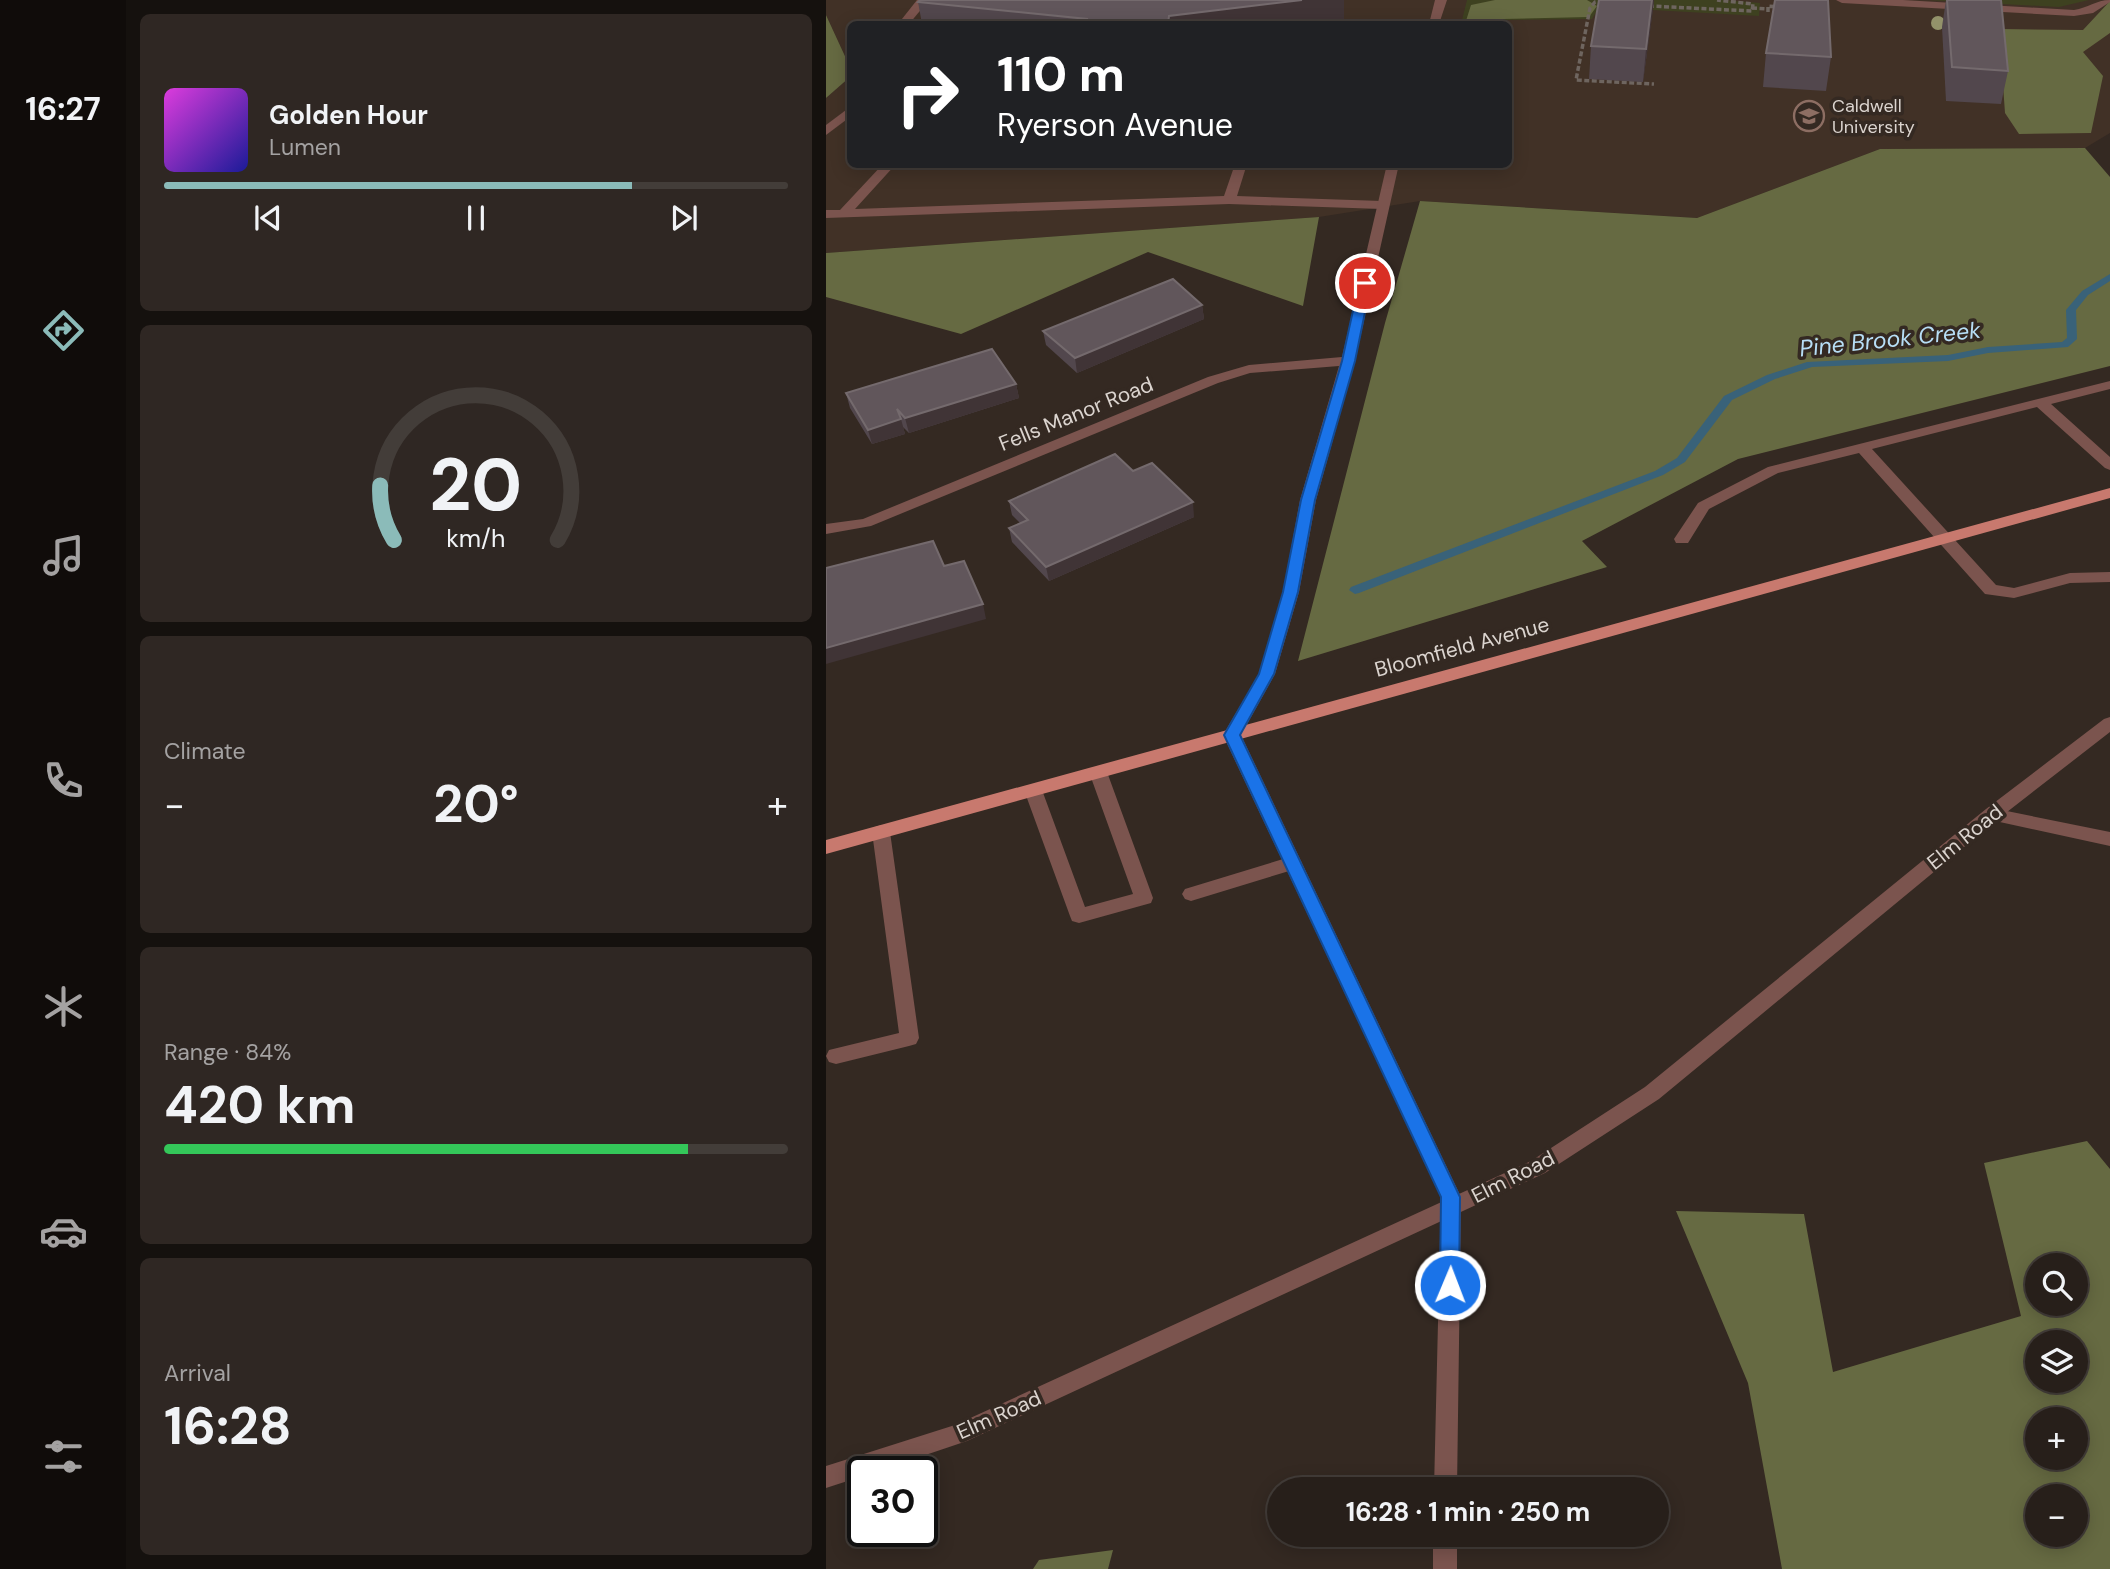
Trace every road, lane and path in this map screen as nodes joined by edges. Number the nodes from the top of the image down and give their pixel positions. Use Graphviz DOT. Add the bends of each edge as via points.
graph roads {
  1 [pos="923,0"];
  2 [pos="1441,0"];
  3 [pos="1717,0"];
  4 [pos="1842,0"];
  5 [pos="2106,0"];
  6 [pos="1613,2"];
  7 [pos="1646,5"];
  8 [pos="1789,7"];
  9 [pos="1752,8"];
  10 [pos="906,21"];
  11 [pos="1435,21"];
  12 [pos="1654,84"];
  13 [pos="847,114"];
  14 [pos="826,131"];
  15 [pos="886,168"];
  16 [pos="1240,168"];
  17 [pos="1392,168"];
  18 [pos="1229,200"];
  19 [pos="1382,205"];
  20 [pos="826,214"];
  21 [pos="843,214"];
  22 [pos="1348,361"];
  23 [pos="2110,385"];
  24 [pos="2040,402"];
  25 [pos="1862,447"];
  26 [pos="2110,465"];
  27 [pos="2110,493"];
  28 [pos="826,529"];
  29 [pos="1682,538"];
  30 [pos="1945,538"];
  31 [pos="2110,577"];
  32 [pos="2110,723"];
  33 [pos="1232,735"];
  34 [pos="1097,772"];
  35 [pos="1033,790"];
  36 [pos="1992,814"];
  37 [pos="881,832"];
  38 [pos="2110,839"];
  39 [pos="826,847"];
  40 [pos="1293,863"];
  41 [pos="1191,894"];
  42 [pos="836,1056"];
  43 [pos="1451,1208"];
  44 [pos="826,1477"];
  45 [pos="1446,1477"];
  46 [pos="1445,1547"];
  47 [pos="1444,1569"];
  1 -- 10 [label="street"];
  2 -- 11 [label="street"];
  3 -- 9 [label="path" via="1753,4"];
  4 -- 5 [label="street" via="2074,13 2089,11"];
  6 -- 12 [label="path" via="1595,2 1590,8 1576,80"];
  7 -- 9 [label="path"];
  8 -- 9 [label="path"];
  13 -- 14 [label="street"];
  15 -- 21 [label="street"];
  16 -- 18 [label="street"];
  17 -- 19 [label="street"];
  18 -- 19 [label="street"];
  18 -- 21 [label="street"];
  19 -- 22 [label="street"];
  20 -- 21 [label="street"];
  22 -- 28 [label="street, Fells Manor Road" via="1250,369 1213,380 866,523"];
  22 -- 33 [label="street" via="1308,500 1291,592 1267,674"];
  23 -- 24 [label="street"];
  24 -- 25 [label="street"];
  24 -- 26 [label="street"];
  25 -- 29 [label="street" via="1773,470 1703,506"];
  25 -- 30 [label="street"];
  27 -- 30 [label="main road, Bloomfield Avenue"];
  30 -- 31 [label="street" via="1991,590 2014,593 2070,578"];
  30 -- 33 [label="main road, Bloomfield Avenue"];
  32 -- 36 [label="street, Elm Road"];
  33 -- 34 [label="main road, Bloomfield Avenue"];
  33 -- 40 [label="street"];
  34 -- 35 [label="main road, Bloomfield Avenue"];
  34 -- 35 [label="street" via="1144,898 1079,916"];
  35 -- 37 [label="main road, Bloomfield Avenue"];
  36 -- 38 [label="street"];
  36 -- 43 [label="street, Elm Road" via="1652,1093 1538,1167"];
  37 -- 39 [label="main road, Bloomfield Avenue"];
  37 -- 42 [label="street" via="909,1038"];
  40 -- 41 [label="street"];
  40 -- 43 [label="street" via="1451,1197"];
  43 -- 44 [label="street, Elm Road" via="958,1434"];
  43 -- 45 [label="street"];
  46 -- 47 [label="street"];
}
